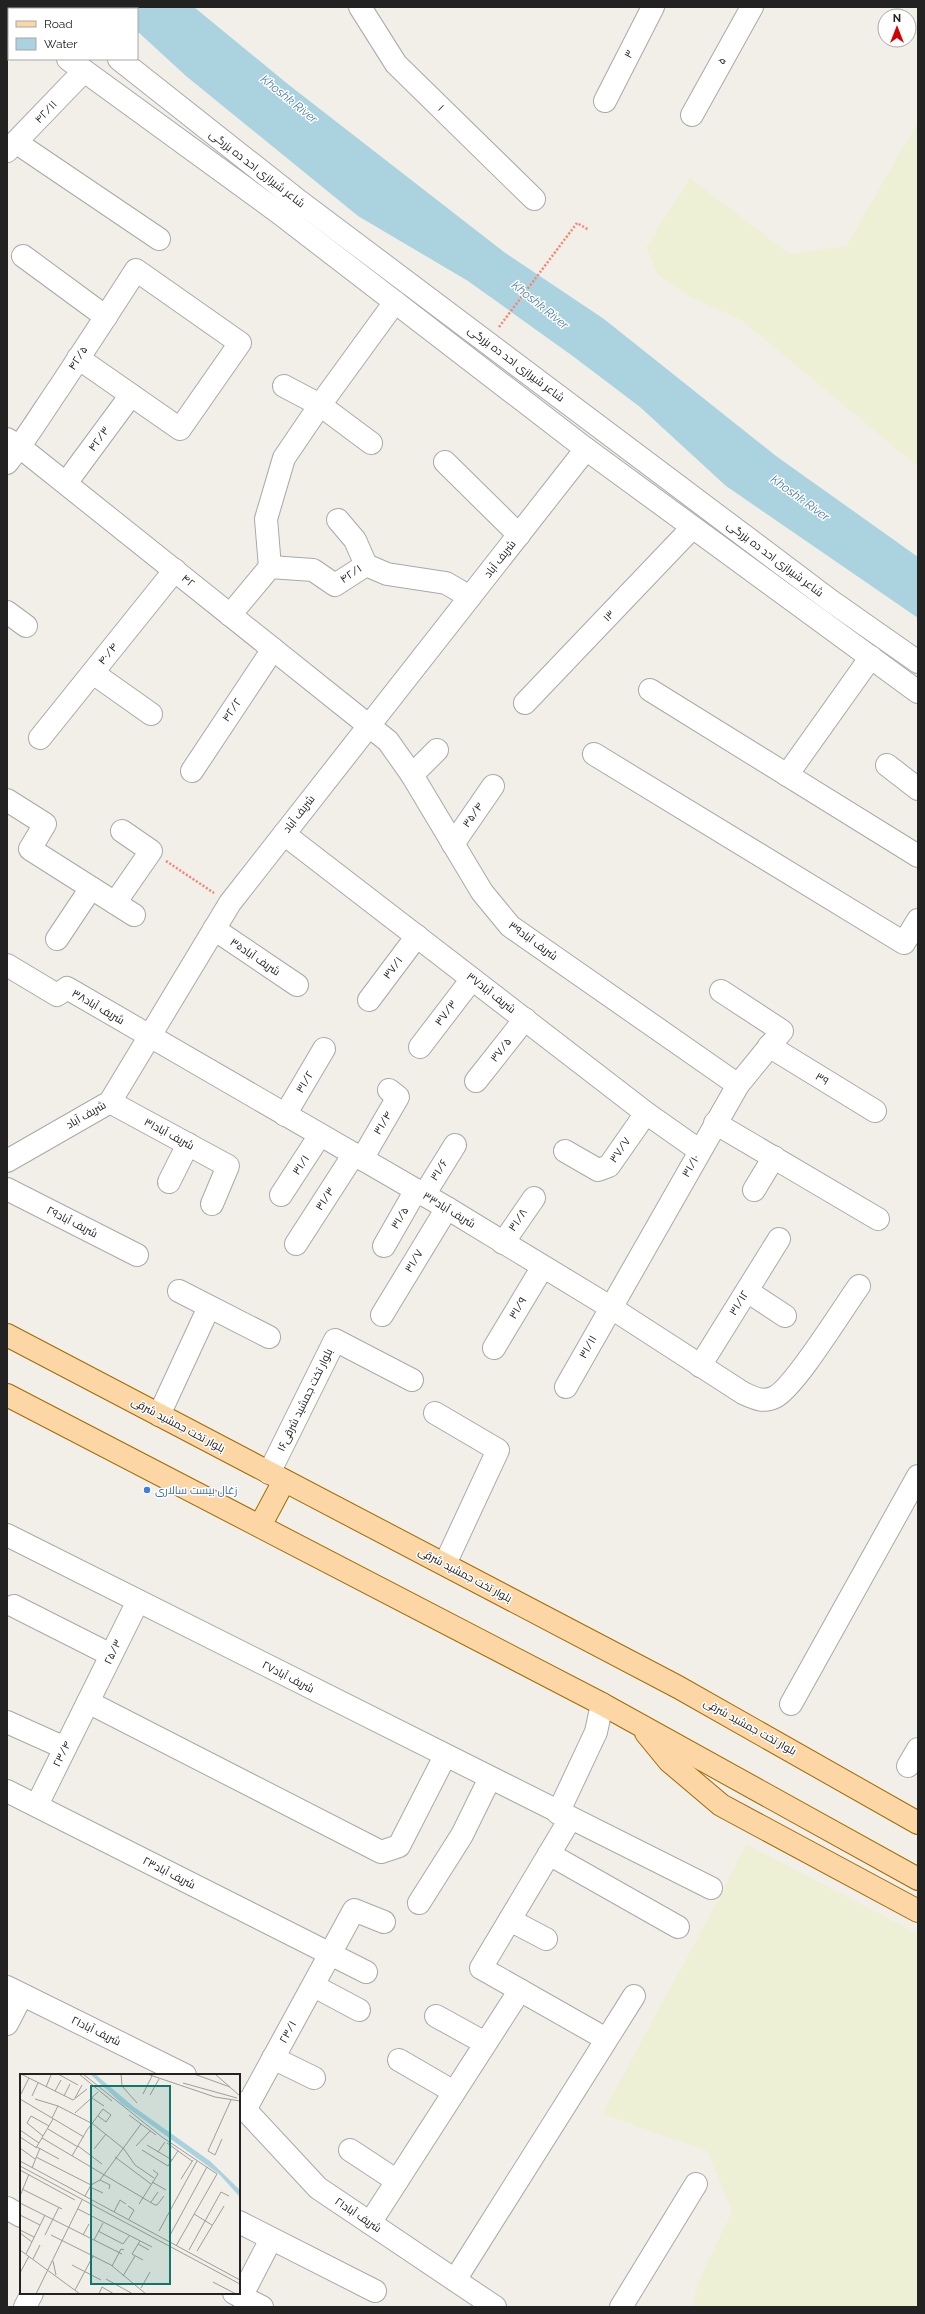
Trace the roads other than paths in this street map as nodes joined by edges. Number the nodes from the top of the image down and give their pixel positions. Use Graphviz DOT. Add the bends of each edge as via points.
graph roads {
  1 [pos="360,7"];
  2 [pos="653,7"];
  3 [pos="752,7"];
  4 [pos="120,60"];
  5 [pos="76,65"];
  6 [pos="606,101"];
  7 [pos="692,115"];
  8 [pos="12,147"];
  9 [pos="534,199"];
  10 [pos="159,239"];
  11 [pos="23,256"];
  12 [pos="396,302"];
  13 [pos="106,317"];
  14 [pos="78,358"];
  15 [pos="284,386"];
  16 [pos="131,395"];
  17 [pos="320,405"];
  18 [pos="371,443"];
  19 [pos="11,449"];
  20 [pos="586,449"];
  21 [pos="445,462"];
  22 [pos="66,483"];
  23 [pos="338,520"];
  24 [pos="692,528"];
  25 [pos="519,535"];
  26 [pos="366,565"];
  27 [pos="270,567"];
  28 [pos="174,570"];
  29 [pos="470,597"];
  30 [pos="7,612"];
  31 [pos="230,615"];
  32 [pos="26,626"];
  33 [pos="273,649"];
  34 [pos="871,658"];
  35 [pos="918,662"];
  36 [pos="93,673"];
  37 [pos="650,690"];
  38 [pos="918,692"];
  39 [pos="525,703"];
  40 [pos="151,714"];
  41 [pos="368,726"];
  42 [pos="40,738"];
  43 [pos="437,750"];
  44 [pos="594,754"];
  45 [pos="887,765"];
  46 [pos="192,771"];
  47 [pos="412,775"];
  48 [pos="787,775"];
  49 [pos="493,786"];
  50 [pos="918,789"];
  51 [pos="7,800"];
  52 [pos="122,831"];
  53 [pos="284,834"];
  54 [pos="453,844"];
  55 [pos="918,856"];
  56 [pos="91,888"];
  57 [pos="115,903"];
  58 [pos="134,915"];
  59 [pos="918,920"];
  60 [pos="214,929"];
  61 [pos="417,936"];
  62 [pos="57,939"];
  63 [pos="7,965"];
  64 [pos="472,979"];
  65 [pos="297,985"];
  66 [pos="721,992"];
  67 [pos="369,1000"];
  68 [pos="525,1019"];
  69 [pos="150,1036"];
  70 [pos="776,1039"];
  71 [pos="420,1047"];
  72 [pos="324,1049"];
  73 [pos="476,1081"];
  74 [pos="738,1085"];
  75 [pos="389,1090"];
  76 [pos="110,1102"];
  77 [pos="875,1111"];
  78 [pos="646,1113"];
  79 [pos="285,1115"];
  80 [pos="715,1123"];
  81 [pos="320,1135"];
  82 [pos="188,1144"];
  83 [pos="454,1144"];
  84 [pos="700,1150"];
  85 [pos="565,1151"];
  86 [pos="358,1156"];
  87 [pos="774,1157"];
  88 [pos="7,1161"];
  89 [pos="169,1182"];
  90 [pos="7,1189"];
  91 [pos="754,1190"];
  92 [pos="420,1193"];
  93 [pos="281,1195"];
  94 [pos="534,1198"];
  95 [pos="212,1204"];
  96 [pos="447,1208"];
  97 [pos="878,1219"];
  98 [pos="779,1239"];
  99 [pos="503,1243"];
  100 [pos="296,1244"];
  101 [pos="384,1246"];
  102 [pos="137,1255"];
  103 [pos="542,1268"];
  104 [pos="859,1286"];
  105 [pos="179,1291"];
  106 [pos="746,1291"];
  107 [pos="209,1307"];
  108 [pos="610,1307"];
  109 [pos="382,1315"];
  110 [pos="785,1316"];
  111 [pos="7,1335"];
  112 [pos="269,1337"];
  113 [pos="494,1348"];
  114 [pos="700,1366"];
  115 [pos="412,1380"];
  116 [pos="566,1387"];
  117 [pos="7,1395"];
  118 [pos="435,1413"];
  119 [pos="159,1415"];
  120 [pos="918,1476"];
  121 [pos="277,1477"];
  122 [pos="260,1526"];
  123 [pos="7,1535"];
  124 [pos="445,1564"];
  125 [pos="138,1601"];
  126 [pos="14,1606"];
  127 [pos="112,1655"];
  128 [pos="88,1702"];
  129 [pos="602,1704"];
  130 [pos="791,1704"];
  131 [pos="7,1722"];
  132 [pos="637,1723"];
  133 [pos="65,1748"];
  134 [pos="445,1756"];
  135 [pos="490,1778"];
  136 [pos="7,1790"];
  137 [pos="36,1805"];
  138 [pos="564,1816"];
  139 [pos="918,1823"];
  140 [pos="549,1854"];
  141 [pos="918,1879"];
  142 [pos="711,1888"];
  143 [pos="419,1903"];
  144 [pos="918,1910"];
  145 [pos="510,1920"];
  146 [pos="384,1922"];
  147 [pos="678,1927"];
  148 [pos="546,1939"];
  149 [pos="331,1955"];
  150 [pos="366,1972"];
  151 [pos="314,1986"];
  152 [pos="520,1990"];
  153 [pos="15,1991"];
  154 [pos="634,1996"];
  155 [pos="359,2010"];
  156 [pos="436,2016"];
  157 [pos="7,2024"];
  158 [pos="606,2039"];
  159 [pos="485,2043"];
  160 [pos="273,2058"];
  161 [pos="400,2060"];
  162 [pos="183,2074"];
  163 [pos="314,2078"];
  164 [pos="454,2092"];
  165 [pos="242,2106"];
  166 [pos="350,2150"];
  167 [pos="397,2181"];
  168 [pos="696,2184"];
  169 [pos="7,2208"];
  170 [pos="20,2215"];
  171 [pos="240,2223"];
  172 [pos="370,2223"];
  173 [pos="271,2239"];
  174 [pos="455,2280"];
  175 [pos="375,2291"];
  176 [pos="240,2292"];
  177 [pos="32,2294"];
  178 [pos="238,2295"];
  179 [pos="25,2307"];
  180 [pos="262,2307"];
  181 [pos="494,2307"];
  182 [pos="621,2307"];
  1 -- 9 [label="street, ۱" via="396,64"];
  2 -- 6 [label="street, ۳"];
  3 -- 7 [label="street, ۵"];
  4 -- 35 [label="street, شاعر شیرازی احد ده بزرگی" via="295,198 831,601"];
  5 -- 8 [label="street, ۴۲/۱۱"];
  5 -- 12 [label="street" via="278,212"];
  8 -- 10 [label="street"];
  11 -- 13 [label="street"];
  12 -- 17 [label="street"];
  12 -- 20 [label="street"];
  13 -- 14 [label="street, ۴۲/۵"];
  13 -- 16 [label="street, ۴۲/۵" via="136,270 240,342 180,429"];
  14 -- 16 [label="street"];
  14 -- 19 [label="street, ۴۲/۵"];
  15 -- 17 [label="street"];
  16 -- 22 [label="street, ۴۲/۳"];
  17 -- 18 [label="street"];
  17 -- 27 [label="street" via="284,458 266,519"];
  19 -- 22 [label="street, ۴۲"];
  20 -- 24 [label="street"];
  20 -- 25 [label="street, شریف آباد"];
  21 -- 25 [label="street"];
  22 -- 28 [label="street, ۴۲"];
  23 -- 26 [label="street" via="355,540"];
  24 -- 34 [label="street"];
  24 -- 39 [label="street, ۱۳"];
  25 -- 29 [label="street, شریف آباد"];
  26 -- 27 [label="street, ۴۲/۱" via="335,585 313,570"];
  26 -- 29 [label="street, ۴۲/۱" via="386,574 414,576 446,583"];
  27 -- 31 [label="street"];
  28 -- 31 [label="street, ۴۲"];
  28 -- 36 [label="street, ۴۰/۴"];
  29 -- 41 [label="street, شریف آباد"];
  30 -- 32 [label="street"];
  31 -- 33 [label="street, ۴۲"];
  33 -- 41 [label="street, ۴۲"];
  33 -- 46 [label="street, ۴۲/۲"];
  34 -- 38 [label="street"];
  34 -- 48 [label="street"];
  36 -- 40 [label="street"];
  36 -- 42 [label="street, ۴۰/۴"];
  37 -- 48 [label="street"];
  41 -- 47 [label="street, شریف آباد۳۹" via="388,741"];
  41 -- 53 [label="street, شریف آباد"];
  43 -- 47 [label="street"];
  44 -- 59 [label="street" via="904,943"];
  45 -- 50 [label="street"];
  47 -- 54 [label="street, شریف آباد۳۹"];
  48 -- 55 [label="street"];
  49 -- 54 [label="street, ۳۵/۴"];
  51 -- 56 [label="street" via="46,824 30,849"];
  52 -- 57 [label="street" via="151,851"];
  53 -- 60 [label="street, شریف آباد" via="230,903"];
  53 -- 61 [label="street, شریف آباد۳۷"];
  54 -- 74 [label="street, شریف آباد۳۹" via="482,892 510,926"];
  56 -- 57 [label="street"];
  56 -- 62 [label="street"];
  57 -- 58 [label="street"];
  60 -- 65 [label="street, شریف آباد۳۵"];
  60 -- 69 [label="street, شریف آباد"];
  61 -- 64 [label="street, شریف آباد۳۷"];
  61 -- 67 [label="street, ۳۷/۱"];
  63 -- 69 [label="street, شریف آباد۳۸" via="57,995 67,988"];
  64 -- 68 [label="street, شریف آباد۳۷"];
  64 -- 71 [label="street, ۳۷/۳"];
  66 -- 70 [label="street, ۳۹"];
  68 -- 73 [label="street, ۳۷/۵"];
  68 -- 78 [label="street, شریف آباد۳۷"];
  69 -- 76 [label="street, شریف آباد"];
  69 -- 79 [label="street, شریف آباد۳۳"];
  70 -- 74 [label="street, ۳۱/۱۰"];
  70 -- 77 [label="street, ۳۹"];
  72 -- 79 [label="street, ۳۱/۲"];
  74 -- 80 [label="street, ۳۱/۱۰"];
  75 -- 86 [label="street, ۳۱/۴" via="398,1098"];
  76 -- 82 [label="street, شریف آباد۳۱"];
  76 -- 88 [label="street, شریف آباد"];
  78 -- 84 [label="street, شریف آباد۳۷"];
  78 -- 85 [label="street, ۳۷/۷" via="609,1166 598,1170"];
  79 -- 81 [label="street, شریف آباد۳۳"];
  80 -- 84 [label="street, ۳۱/۱۰"];
  80 -- 87 [label="street"];
  81 -- 86 [label="street, شریف آباد۳۳"];
  81 -- 93 [label="street, ۳۱/۱"];
  82 -- 89 [label="street"];
  82 -- 95 [label="street, شریف آباد۳۱" via="228,1166"];
  83 -- 92 [label="street, ۳۱/۶"];
  84 -- 108 [label="street, ۳۱/۱۰"];
  86 -- 92 [label="street, شریف آباد۳۳"];
  86 -- 100 [label="street, ۳۱/۳"];
  87 -- 91 [label="street"];
  87 -- 97 [label="street"];
  90 -- 102 [label="street, شریف آباد۲۹"];
  92 -- 96 [label="street, شریف آباد۳۳"];
  92 -- 101 [label="street, ۳۱/۵"];
  94 -- 99 [label="street, ۳۱/۸"];
  96 -- 99 [label="street, شریف آباد۳۳"];
  96 -- 109 [label="street, ۳۱/۷"];
  98 -- 106 [label="street, ۳۱/۱۲"];
  99 -- 103 [label="street, شریف آباد۳۳"];
  103 -- 108 [label="street, شریف آباد۳۳"];
  103 -- 113 [label="street, ۳۱/۹"];
  104 -- 114 [label="street, شریف آباد۳۳" via="794,1380 776,1397 762,1401 743,1393"];
  105 -- 107 [label="street"];
  106 -- 110 [label="street"];
  106 -- 114 [label="street, ۳۱/۱۲"];
  107 -- 112 [label="street"];
  107 -- 119 [label="street"];
  108 -- 114 [label="street, شریف آباد۳۳"];
  108 -- 116 [label="street, ۳۱/۱۱"];
  111 -- 119 [label="main road, بلوار تخت جمشید شرقی"];
  115 -- 121 [label="street, بلوار تخت جمشید شرقی۱۶" via="335,1340"];
  117 -- 122 [label="main road"];
  118 -- 124 [label="street" via="498,1450"];
  119 -- 121 [label="main road, بلوار تخت جمشید شرقی"];
  120 -- 130 [label="street"];
  121 -- 122 [label="main road"];
  121 -- 124 [label="main road, بلوار تخت جمشید شرقی"];
  122 -- 129 [label="main road"];
  123 -- 125 [label="street, شریف آباد۲۷"];
  124 -- 139 [label="main road, بلوار تخت جمشید شرقی" via="678,1687"];
  125 -- 127 [label="street, ۲۵/۳"];
  125 -- 134 [label="street, شریف آباد۲۷"];
  126 -- 127 [label="street"];
  127 -- 128 [label="street, ۲۵/۳"];
  128 -- 133 [label="street, ۲۳/۴"];
  128 -- 134 [label="street" via="380,1852 399,1846"];
  129 -- 132 [label="main road"];
  129 -- 138 [label="street" via="596,1732"];
  131 -- 133 [label="street"];
  132 -- 141 [label="main road"];
  132 -- 144 [label="main road" via="669,1761 721,1805"];
  133 -- 137 [label="street, ۲۳/۴"];
  134 -- 135 [label="street, شریف آباد۲۷"];
  135 -- 138 [label="street, شریف آباد۲۷"];
  135 -- 143 [label="street" via="462,1835"];
  136 -- 137 [label="street, شریف آباد۲۳"];
  137 -- 149 [label="street, شریف آباد۲۳"];
  138 -- 140 [label="street"];
  138 -- 142 [label="street, شریف آباد۲۷"];
  140 -- 145 [label="street"];
  140 -- 147 [label="street"];
  145 -- 148 [label="street"];
  145 -- 152 [label="street" via="481,1968"];
  146 -- 149 [label="street, ۲۳/۱" via="354,1910"];
  149 -- 150 [label="street, شریف آباد۲۳"];
  149 -- 151 [label="street, ۲۳/۱"];
  151 -- 155 [label="street"];
  151 -- 160 [label="street, ۲۳/۱"];
  152 -- 158 [label="street"];
  152 -- 159 [label="street"];
  153 -- 157 [label="street"];
  153 -- 162 [label="street, شریف آباد۲۱"];
  154 -- 158 [label="street"];
  156 -- 159 [label="street"];
  158 -- 174 [label="street"];
  159 -- 164 [label="street"];
  160 -- 163 [label="street"];
  160 -- 165 [label="street, ۲۳/۱"];
  161 -- 164 [label="street"];
  164 -- 167 [label="street"];
  165 -- 172 [label="street, شریف آباد۲۱" via="318,2188"];
  166 -- 167 [label="street"];
  167 -- 172 [label="street"];
  168 -- 182 [label="street"];
  169 -- 170 [label="street"];
  171 -- 173 [label="street"];
  172 -- 174 [label="street, شریف آباد۲۱"];
  173 -- 175 [label="street"];
  173 -- 176 [label="street"];
  174 -- 181 [label="street, شریف آباد۲۱"];
  177 -- 179 [label="street"];
  178 -- 180 [label="street"];
}
